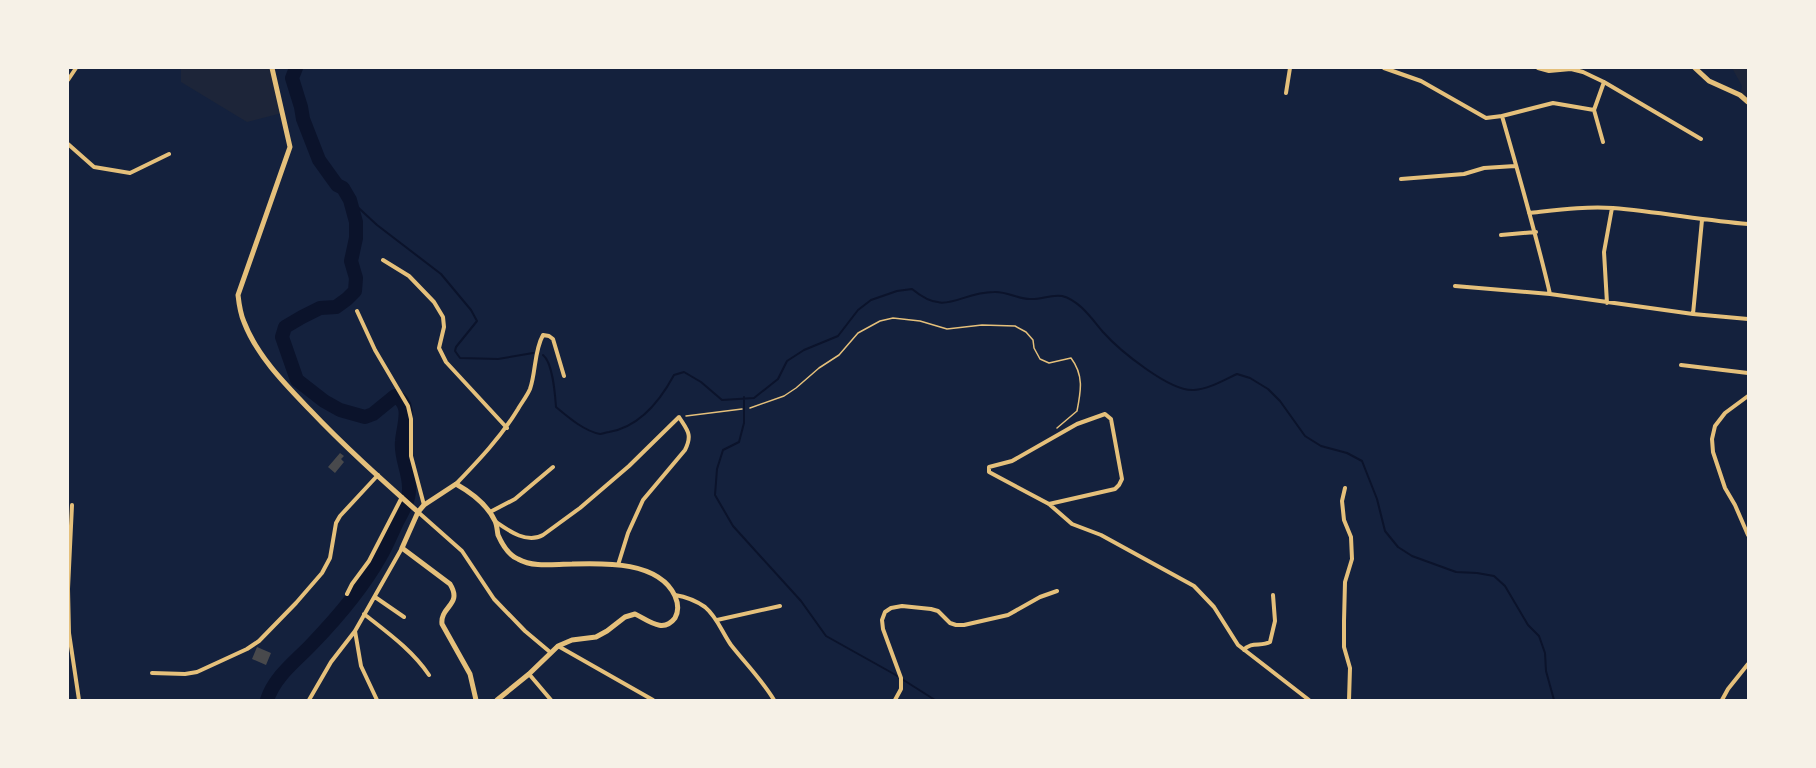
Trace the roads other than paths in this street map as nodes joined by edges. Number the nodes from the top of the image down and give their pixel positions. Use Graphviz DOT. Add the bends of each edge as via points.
graph roads {
  1 [pos="76,68"];
  2 [pos="272,68"];
  3 [pos="1290,68"];
  4 [pos="1384,68"];
  5 [pos="1538,68"];
  6 [pos="1695,68"];
  7 [pos="68,80"];
  8 [pos="1604,82"];
  9 [pos="1286,93"];
  10 [pos="1749,102"];
  11 [pos="1594,110"];
  12 [pos="1502,116"];
  13 [pos="1701,138"];
  14 [pos="1603,142"];
  15 [pos="68,144"];
  16 [pos="169,154"];
  17 [pos="1515,166"];
  18 [pos="1401,179"];
  19 [pos="1612,208"];
  20 [pos="1529,213"];
  21 [pos="1702,220"];
  22 [pos="1749,224"];
  23 [pos="1536,232"];
  24 [pos="1501,235"];
  25 [pos="383,260"];
  26 [pos="1455,286"];
  27 [pos="1550,294"];
  28 [pos="1607,303"];
  29 [pos="357,311"];
  30 [pos="1693,314"];
  31 [pos="1749,319"];
  32 [pos="1681,365"];
  33 [pos="1749,373"];
  34 [pos="564,376"];
  35 [pos="1749,396"];
  36 [pos="507,428"];
  37 [pos="553,467"];
  38 [pos="378,475"];
  39 [pos="456,484"];
  40 [pos="1345,488"];
  41 [pos="400,496"];
  42 [pos="1049,504"];
  43 [pos="72,505"];
  44 [pos="424,505"];
  45 [pos="415,509"];
  46 [pos="489,513"];
  47 [pos="496,522"];
  48 [pos="1749,535"];
  49 [pos="402,548"];
  50 [pos="618,565"];
  51 [pos="1057,591"];
  52 [pos="347,594"];
  53 [pos="674,594"];
  54 [pos="1273,595"];
  55 [pos="375,597"];
  56 [pos="780,606"];
  57 [pos="364,614"];
  58 [pos="404,617"];
  59 [pos="717,620"];
  60 [pos="355,631"];
  61 [pos="558,646"];
  62 [pos="1244,650"];
  63 [pos="550,652"];
  64 [pos="1749,664"];
  65 [pos="152,673"];
  66 [pos="529,674"];
  67 [pos="429,675"];
  68 [pos="79,700"];
  69 [pos="309,700"];
  70 [pos="377,700"];
  71 [pos="476,700"];
  72 [pos="497,700"];
  73 [pos="551,700"];
  74 [pos="652,700"];
  75 [pos="774,700"];
  76 [pos="895,700"];
  77 [pos="1309,700"];
  78 [pos="1349,700"];
  79 [pos="1722,700"];
  1 -- 7 [label="street"];
  2 -- 38 [label="street" via="290,147 238,295 240,310 269,365 287,387"];
  3 -- 9 [label="street"];
  4 -- 12 [label="street" via="1421,81 1486,118"];
  5 -- 8 [label="street" via="1571,69"];
  6 -- 10 [label="street" via="1709,81"];
  8 -- 11 [label="street"];
  8 -- 13 [label="street"];
  11 -- 12 [label="street" via="1553,103"];
  11 -- 14 [label="street"];
  12 -- 17 [label="street"];
  15 -- 16 [label="street" via="94,166 130,173"];
  17 -- 18 [label="street"];
  17 -- 20 [label="street"];
  19 -- 20 [label="street"];
  19 -- 21 [label="street"];
  19 -- 28 [label="street" via="1604,252"];
  20 -- 23 [label="street"];
  21 -- 22 [label="street"];
  21 -- 30 [label="street"];
  23 -- 24 [label="street"];
  23 -- 27 [label="street"];
  25 -- 36 [label="street" via="409,276 434,302 443,316 440,348 446,362"];
  26 -- 27 [label="street"];
  27 -- 28 [label="street"];
  28 -- 30 [label="street"];
  29 -- 44 [label="street" via="408,406 411,456"];
  30 -- 31 [label="street"];
  32 -- 33 [label="street"];
  34 -- 36 [label="street" via="553,339 543,335 529,391"];
  35 -- 48 [label="street" via="1725,413 1715,426 1712,439 1725,488"];
  36 -- 39 [label="street"];
  37 -- 46 [label="street" via="515,499"];
  38 -- 41 [label="street"];
  38 -- 65 [label="street" via="339,516 330,558 322,573 259,641 197,672"];
  39 -- 44 [label="street"];
  39 -- 46 [label="street" via="475,496"];
  40 -- 78 [label="street" via="1342,501 1352,559 1345,582 1344,621 1344,647 1350,668"];
  41 -- 45 [label="street"];
  41 -- 52 [label="street" via="369,561"];
  42 -- 42 [label="street" via="988,472 989,467 1012,461 1077,424 1109,416 1122,479 1119,485 1116,489"];
  42 -- 62 [label="street" via="1072,524 1101,535 1194,586"];
  43 -- 68 [label="street" via="69,633"];
  44 -- 45 [label="street"];
  45 -- 49 [label="street"];
  45 -- 63 [label="street" via="462,551 494,599"];
  46 -- 47 [label="street"];
  47 -- 50 [label="street" via="505,548 514,558 527,563"];
  47 -- 50 [label="street" via="524,538 538,538 629,466 679,417 690,435 689,443 643,500"];
  49 -- 55 [label="street"];
  49 -- 71 [label="street" via="455,592 442,624 470,674"];
  50 -- 53 [label="street" via="659,577"];
  51 -- 76 [label="street" via="1008,615 956,626 931,609 902,606 885,612 883,629 902,678 902,688"];
  53 -- 59 [label="street" via="693,599"];
  53 -- 61 [label="street" via="677,615 670,624 651,624 635,614 625,616 596,637"];
  54 -- 62 [label="street" via="1275,621 1270,642"];
  55 -- 57 [label="street"];
  55 -- 58 [label="street"];
  56 -- 59 [label="street"];
  57 -- 60 [label="street"];
  57 -- 67 [label="street" via="408,649"];
  59 -- 75 [label="street" via="731,645"];
  60 -- 69 [label="street"];
  60 -- 70 [label="street" via="361,666"];
  61 -- 63 [label="street"];
  61 -- 74 [label="street"];
  62 -- 77 [label="street"];
  63 -- 66 [label="street"];
  64 -- 79 [label="street"];
  66 -- 72 [label="street"];
  66 -- 73 [label="street"];
}
